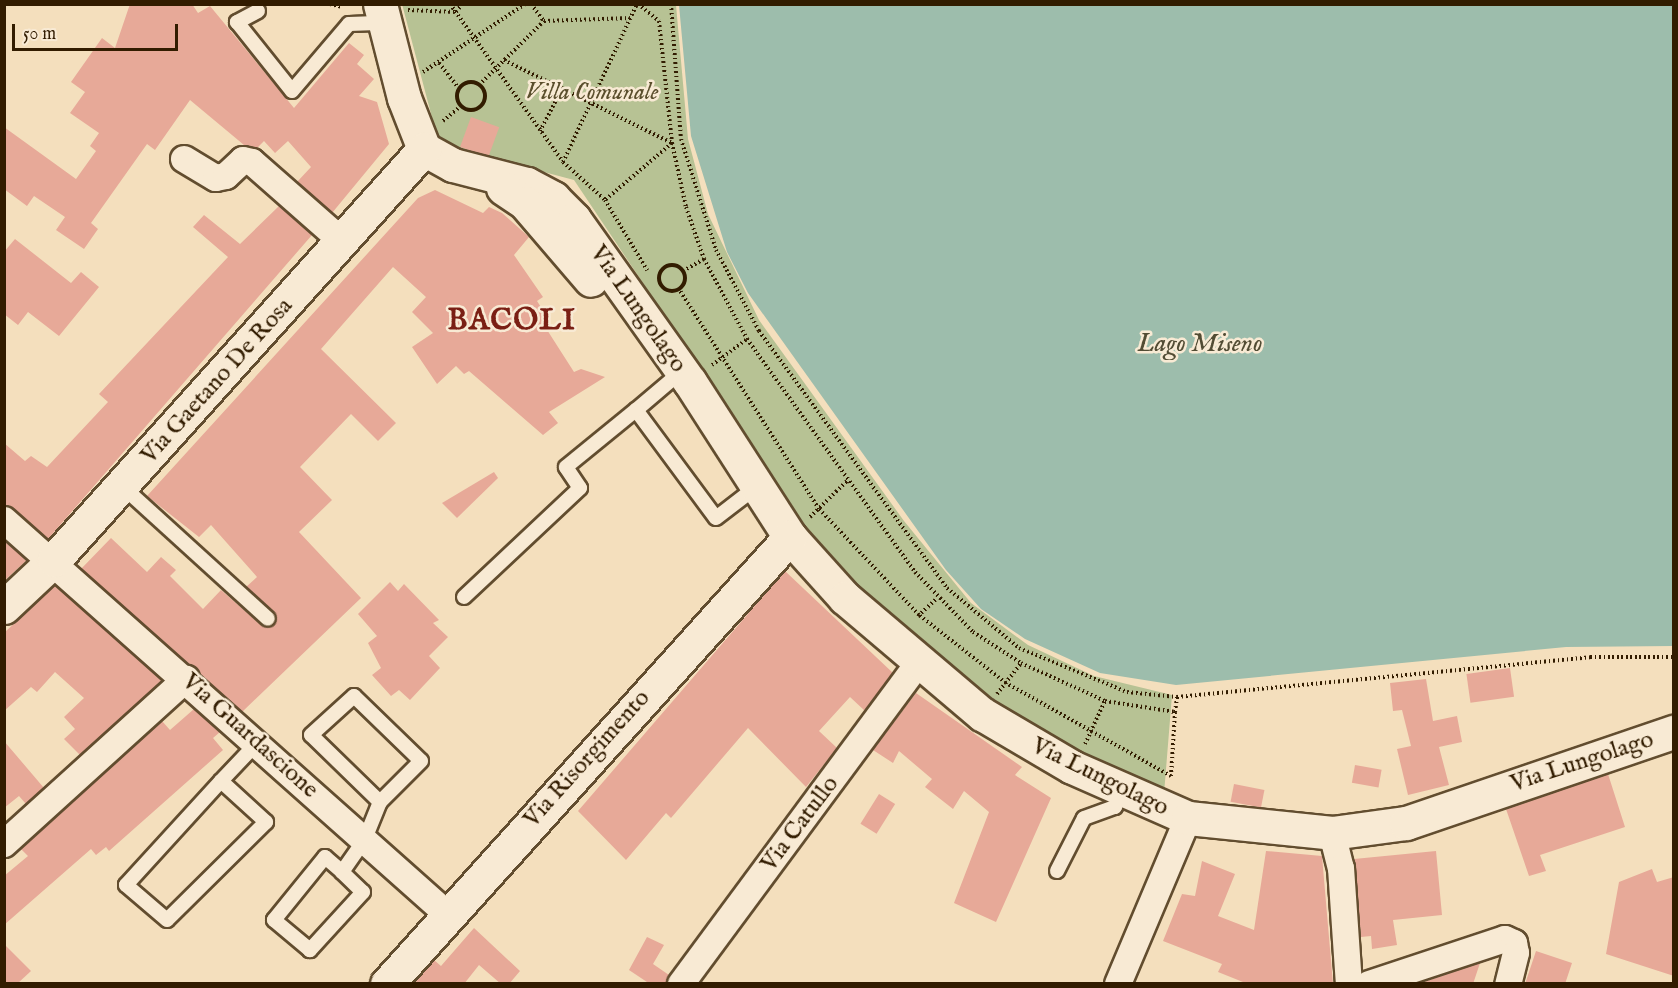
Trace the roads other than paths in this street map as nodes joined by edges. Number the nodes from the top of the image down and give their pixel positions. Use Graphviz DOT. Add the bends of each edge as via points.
graph roads {
  1 [pos="258,11"];
  2 [pos="386,12"];
  3 [pos="424,149"];
  4 [pos="184,159"];
  5 [pos="343,242"];
  6 [pos="686,373"];
  7 [pos="636,410"];
  8 [pos="122,486"];
  9 [pos="755,488"];
  10 [pos="4,520"];
  11 [pos="790,537"];
  12 [pos="54,560"];
  13 [pos="464,597"];
  14 [pos="4,608"];
  15 [pos="268,619"];
  16 [pos="918,664"];
  17 [pos="186,679"];
  18 [pos="1674,732"];
  19 [pos="257,743"];
  20 [pos="221,781"];
  21 [pos="1121,792"];
  22 [pos="380,802"];
  23 [pos="1188,818"];
  24 [pos="1332,834"];
  25 [pos="365,839"];
  26 [pos="4,844"];
  27 [pos="1057,871"];
  28 [pos="342,872"];
  29 [pos="446,913"];
  30 [pos="387,984"];
  31 [pos="681,984"];
  32 [pos="1118,984"];
  33 [pos="1349,984"];
  34 [pos="1369,984"];
  35 [pos="1508,984"];
  1 -- 2 [label="lane" via="237,22 292,91 349,24"];
  2 -- 3 [label="main road"];
  3 -- 5 [label="main road, Via Gaetano De Rosa"];
  3 -- 6 [label="main road, Via Lungolago" via="484,176 525,203"];
  4 -- 5 [label="street" via="216,178 226,176 243,160 252,162"];
  5 -- 8 [label="main road, Via Gaetano De Rosa"];
  6 -- 7 [label="lane"];
  6 -- 9 [label="main road, Via Lungolago"];
  7 -- 9 [label="lane" via="716,518"];
  7 -- 13 [label="lane" via="566,467 580,488"];
  8 -- 12 [label="main road, Via Gaetano De Rosa"];
  8 -- 15 [label="lane"];
  9 -- 11 [label="main road, Via Lungolago"];
  10 -- 12 [label="street, Via Guardascione"];
  11 -- 16 [label="main road, Via Lungolago" via="845,598"];
  11 -- 29 [label="main road, Via Risorgimento"];
  12 -- 14 [label="main road, Via Gaetano De Rosa"];
  12 -- 17 [label="street, Via Guardascione"];
  16 -- 21 [label="main road, Via Lungolago" via="1006,729"];
  16 -- 31 [label="street, Via Catullo"];
  17 -- 19 [label="street, Via Guardascione"];
  17 -- 26 [label="street"];
  18 -- 24 [label="main road, Via Lungolago" via="1406,823"];
  19 -- 20 [label="lane"];
  19 -- 25 [label="street, Via Guardascione"];
  20 -- 20 [label="lane" via="126,885 167,920 266,822"];
  21 -- 23 [label="main road, Via Lungolago"];
  21 -- 27 [label="lane" via="1114,807 1084,818"];
  22 -- 22 [label="lane" via="311,735 354,696 421,761"];
  22 -- 25 [label="lane"];
  23 -- 24 [label="main road, Via Lungolago"];
  23 -- 32 [label="street"];
  24 -- 33 [label="street" via="1341,868"];
  25 -- 28 [label="lane"];
  25 -- 29 [label="street, Via Guardascione"];
  28 -- 28 [label="lane" via="325,856 274,920 310,950 363,892"];
  29 -- 30 [label="main road, Via Risorgimento"];
  34 -- 35 [label="street" via="1505,939 1514,943 1516,953"];
}
